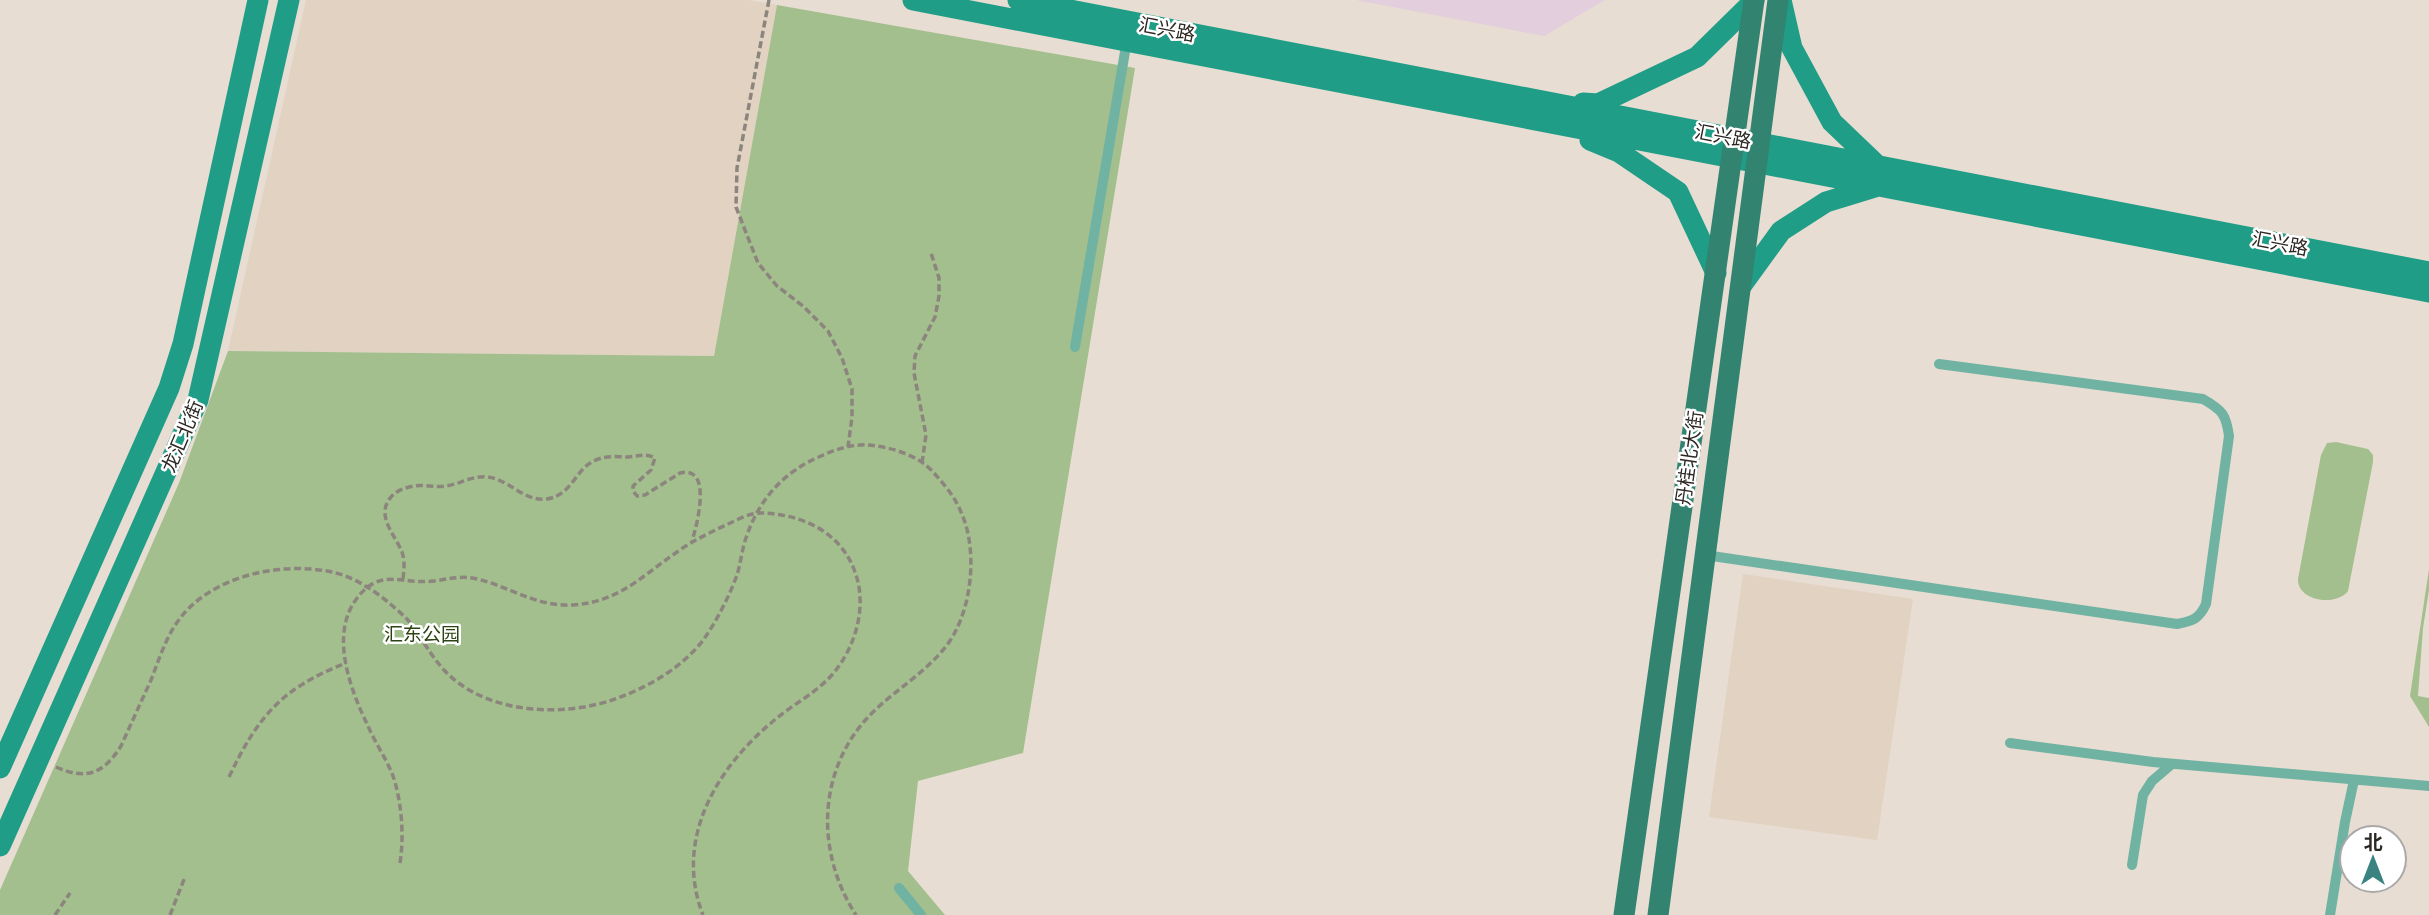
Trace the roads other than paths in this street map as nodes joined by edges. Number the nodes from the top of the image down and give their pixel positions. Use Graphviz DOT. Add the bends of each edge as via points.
graph roads {
  1 [pos="258,0"];
  2 [pos="289,0"];
  3 [pos="913,0"];
  4 [pos="1018,0"];
  5 [pos="1754,0"];
  6 [pos="1780,0"];
  7 [pos="1128,31"];
  8 [pos="1544,111"];
  9 [pos="1734,148"];
  10 [pos="1758,153"];
  11 [pos="1878,176"];
  12 [pos="2429,272"];
  13 [pos="1716,274"];
  14 [pos="1741,286"];
  15 [pos="2429,292"];
  16 [pos="1075,346"];
  17 [pos="1939,364"];
  18 [pos="1705,555"];
  19 [pos="2011,743"];
  20 [pos="2172,764"];
  21 [pos="0,768"];
  22 [pos="2354,780"];
  23 [pos="2429,786"];
  24 [pos="0,846"];
  25 [pos="2132,865"];
  26 [pos="899,888"];
  27 [pos="921,915"];
  28 [pos="1623,915"];
  29 [pos="1658,915"];
  30 [pos="2330,915"];
  1 -- 21 [label="main road, 龙汇北街" via="183,344 169,388"];
  2 -- 24 [label="main road, 龙汇北街" via="198,400"];
  3 -- 7 [label="main road"];
  4 -- 7 [label="main road, 汇兴路"];
  5 -- 8 [label="main road" via="1697,57 1598,104"];
  5 -- 9 [label="main road, 丹桂北大街"];
  6 -- 10 [label="main road, 丹桂北大街"];
  6 -- 11 [label="main road" via="1792,48 1832,122"];
  7 -- 8 [label="main road, 汇兴路"];
  7 -- 16 [label="lane"];
  8 -- 9 [label="main road, 汇兴路"];
  8 -- 13 [label="main road" via="1619,152 1678,192"];
  9 -- 10 [label="main road, 汇兴路"];
  9 -- 13 [label="main road, 丹桂北大街"];
  10 -- 11 [label="main road, 汇兴路"];
  10 -- 14 [label="main road, 丹桂北大街"];
  11 -- 12 [label="main road, 汇兴路"];
  11 -- 14 [label="main road" via="1781,230"];
  11 -- 15 [label="main road"];
  13 -- 28 [label="main road, 丹桂北大街"];
  14 -- 18 [label="main road, 丹桂北大街"];
  17 -- 18 [label="lane" via="2203,399 2219,408 2229,436 2201,615 2177,624"];
  18 -- 29 [label="main road, 丹桂北大街"];
  19 -- 20 [label="lane"];
  20 -- 22 [label="lane"];
  20 -- 25 [label="lane" via="2143,795"];
  22 -- 23 [label="lane"];
  22 -- 30 [label="lane"];
  26 -- 27 [label="lane"];
}
